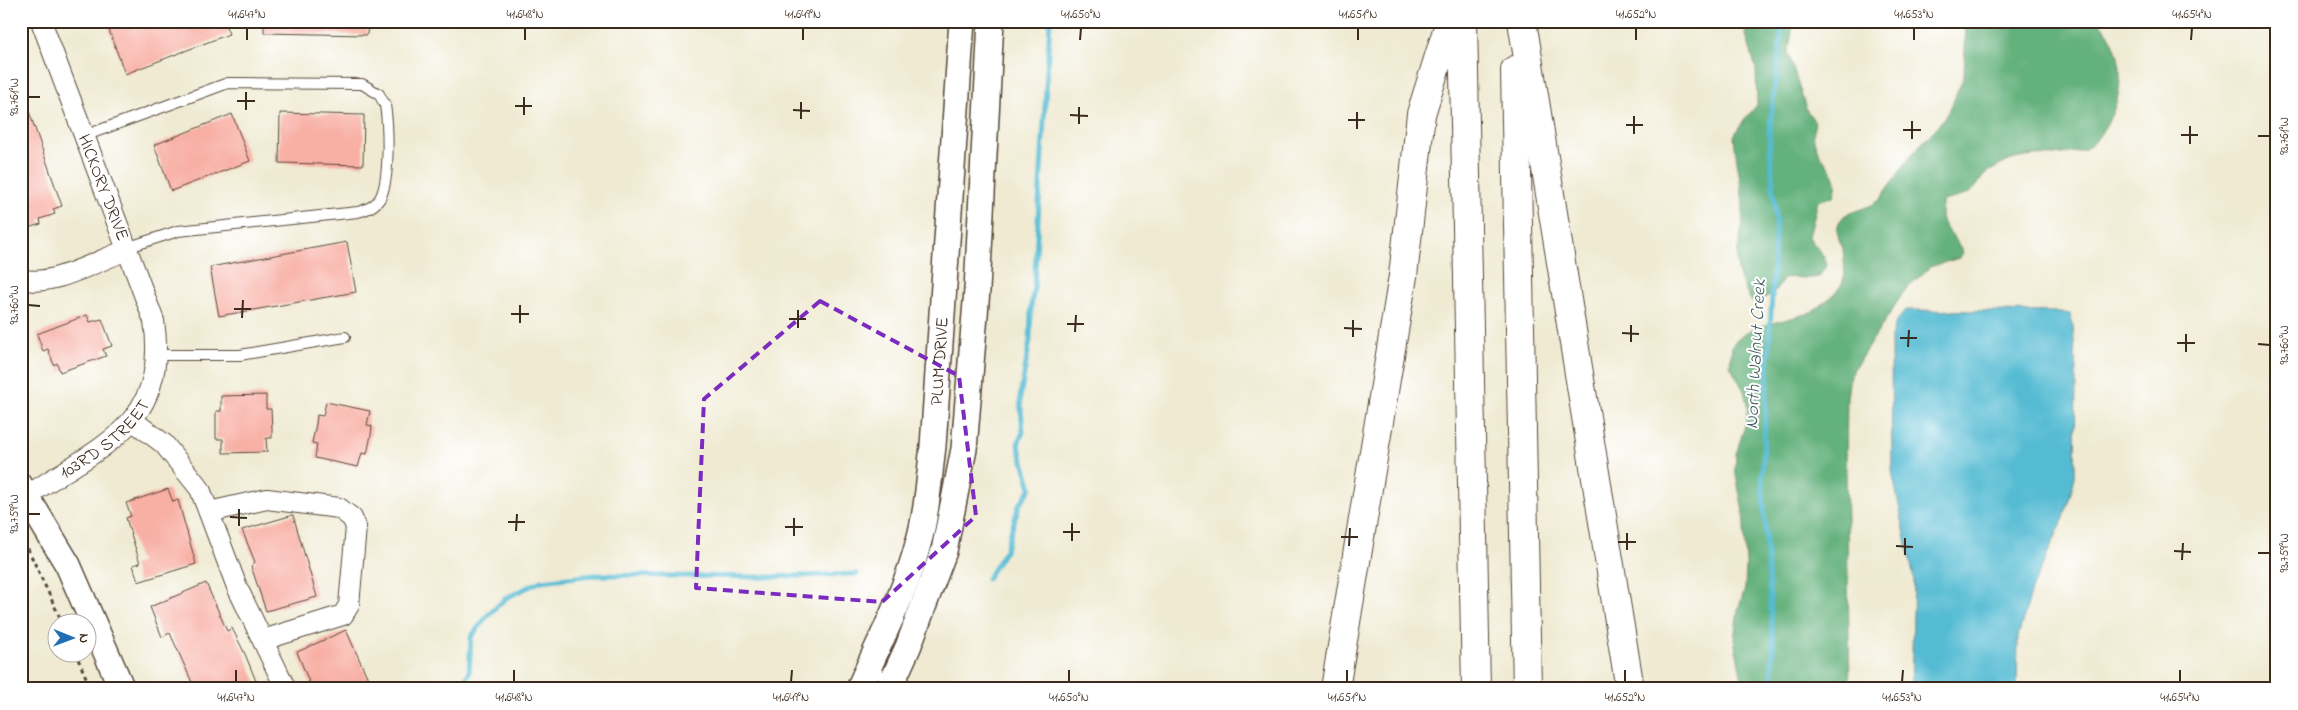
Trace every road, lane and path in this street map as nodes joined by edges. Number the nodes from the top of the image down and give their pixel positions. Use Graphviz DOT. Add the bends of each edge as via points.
graph roads {
  1 [pos="41,21"];
  2 [pos="962,21"];
  3 [pos="991,21"];
  4 [pos="1450,21"];
  5 [pos="1463,21"];
  6 [pos="1514,21"];
  7 [pos="1522,21"];
  8 [pos="84,136"];
  9 [pos="126,248"];
  10 [pos="21,279"];
  11 [pos="345,337"];
  12 [pos="157,355"];
  13 [pos="132,420"];
  14 [pos="23,494"];
  15 [pos="208,512"];
  16 [pos="21,534"];
  17 [pos="57,612"];
  18 [pos="263,640"];
  19 [pos="80,662"];
  20 [pos="863,679"];
  21 [pos="896,686"];
  22 [pos="91,689"];
  23 [pos="122,689"];
  24 [pos="286,689"];
  25 [pos="1335,689"];
  26 [pos="1476,689"];
  27 [pos="1527,689"];
  28 [pos="1630,689"];
  1 -- 8 [label="street, HICKORY DRIVE"];
  2 -- 20 [label="street, PLUM DRIVE" via="927,496 918,544"];
  3 -- 21 [label="street, PLUM DRIVE" via="964,449 944,551"];
  4 -- 25 [label="highway" via="1421,114 1403,276"];
  5 -- 26 [label="highway"];
  6 -- 27 [label="highway"];
  7 -- 28 [label="highway"];
  8 -- 9 [label="street, HICKORY DRIVE"];
  8 -- 9 [label="lane" via="228,82 362,84 379,94 385,105 385,182 381,197 369,208 358,212 178,231"];
  9 -- 10 [label="street" via="52,279 39,282"];
  9 -- 12 [label="street, HICKORY DRIVE" via="154,321"];
  11 -- 12 [label="lane" via="240,355"];
  12 -- 13 [label="street, 103RD STREET" via="145,401"];
  13 -- 14 [label="street, 103RD STREET" via="107,444"];
  13 -- 15 [label="street" via="164,444 200,489"];
  14 -- 23 [label="street" via="68,565"];
  15 -- 18 [label="street" via="237,587"];
  15 -- 18 [label="street" via="267,499 339,508 352,518 356,527 349,605 343,615"];
  16 -- 17 [label="path"];
  18 -- 24 [label="street"];
  19 -- 22 [label="path"];
  20 -- 21 [label="lane"];
}
